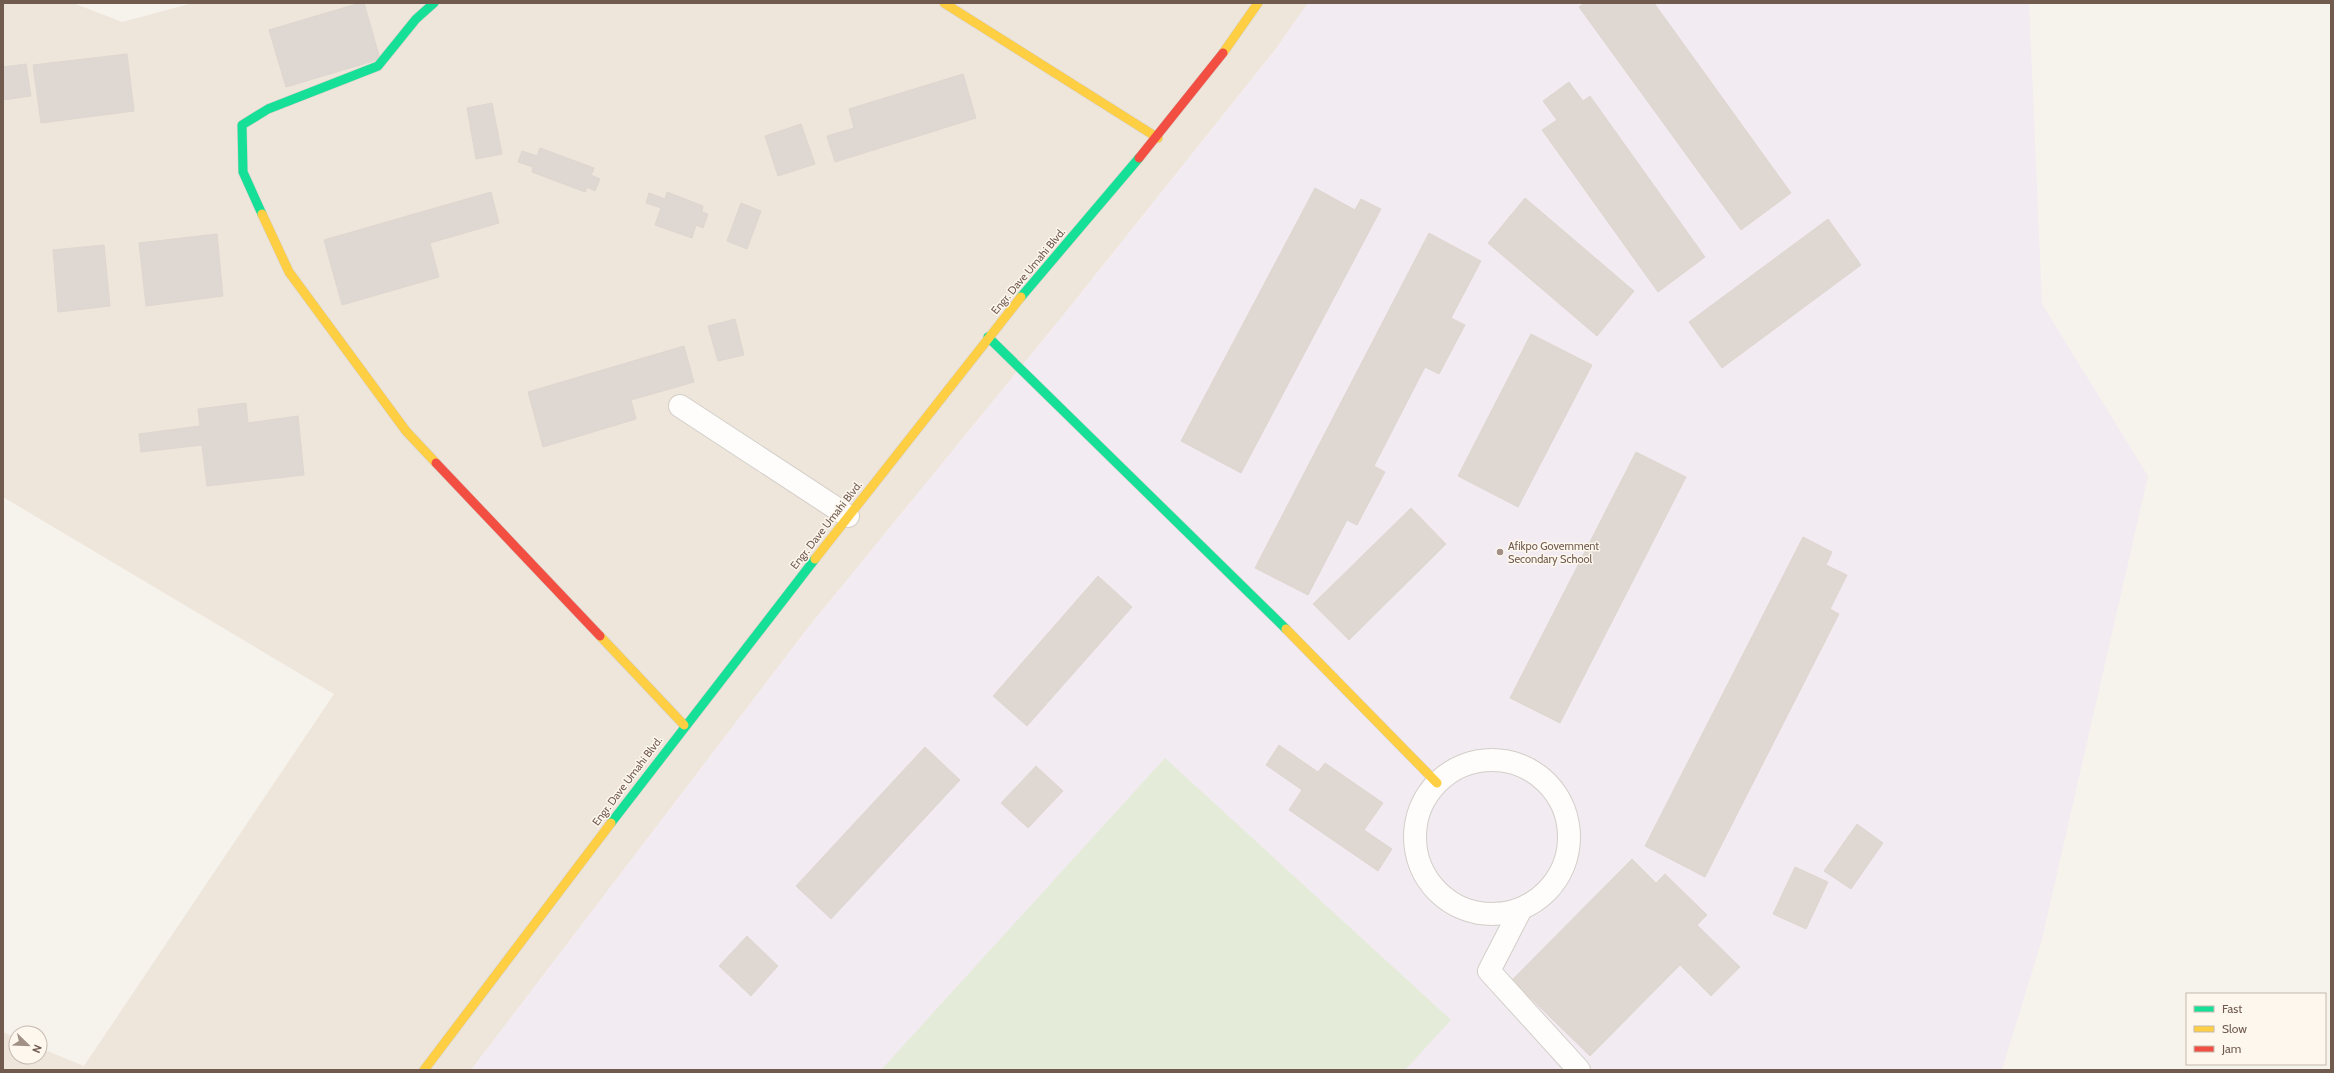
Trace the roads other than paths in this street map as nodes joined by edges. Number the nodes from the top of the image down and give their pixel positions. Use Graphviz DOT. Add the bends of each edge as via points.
graph roads {
  1 [pos="434,3"];
  2 [pos="944,3"];
  3 [pos="1258,3"];
  4 [pos="1158,138"];
  5 [pos="988,337"];
  6 [pos="680,406"];
  7 [pos="848,516"];
  8 [pos="684,726"];
  9 [pos="1437,783"];
  10 [pos="1521,909"];
  11 [pos="425,1069"];
  12 [pos="1579,1070"];
  1 -- 8 [label="street" via="416,19 378,66 268,109 242,125 243,172 289,272 406,431"];
  2 -- 4 [label="street"];
  3 -- 4 [label="street, Engr. Dave Umahi Blvd."];
  4 -- 5 [label="street, Engr. Dave Umahi Blvd."];
  5 -- 7 [label="street, Engr. Dave Umahi Blvd."];
  5 -- 9 [label="street" via="1253,594"];
  6 -- 7 [label="street"];
  7 -- 8 [label="street, Engr. Dave Umahi Blvd."];
  8 -- 11 [label="street, Engr. Dave Umahi Blvd."];
  9 -- 10 [label="street" via="1420,808 1415,838 1421,868 1439,893 1464,909 1494,914"];
  9 -- 10 [label="street" via="1461,766 1490,759 1521,764 1546,780 1563,805 1570,835 1565,864 1548,890"];
  10 -- 12 [label="street" via="1489,971"];
}
